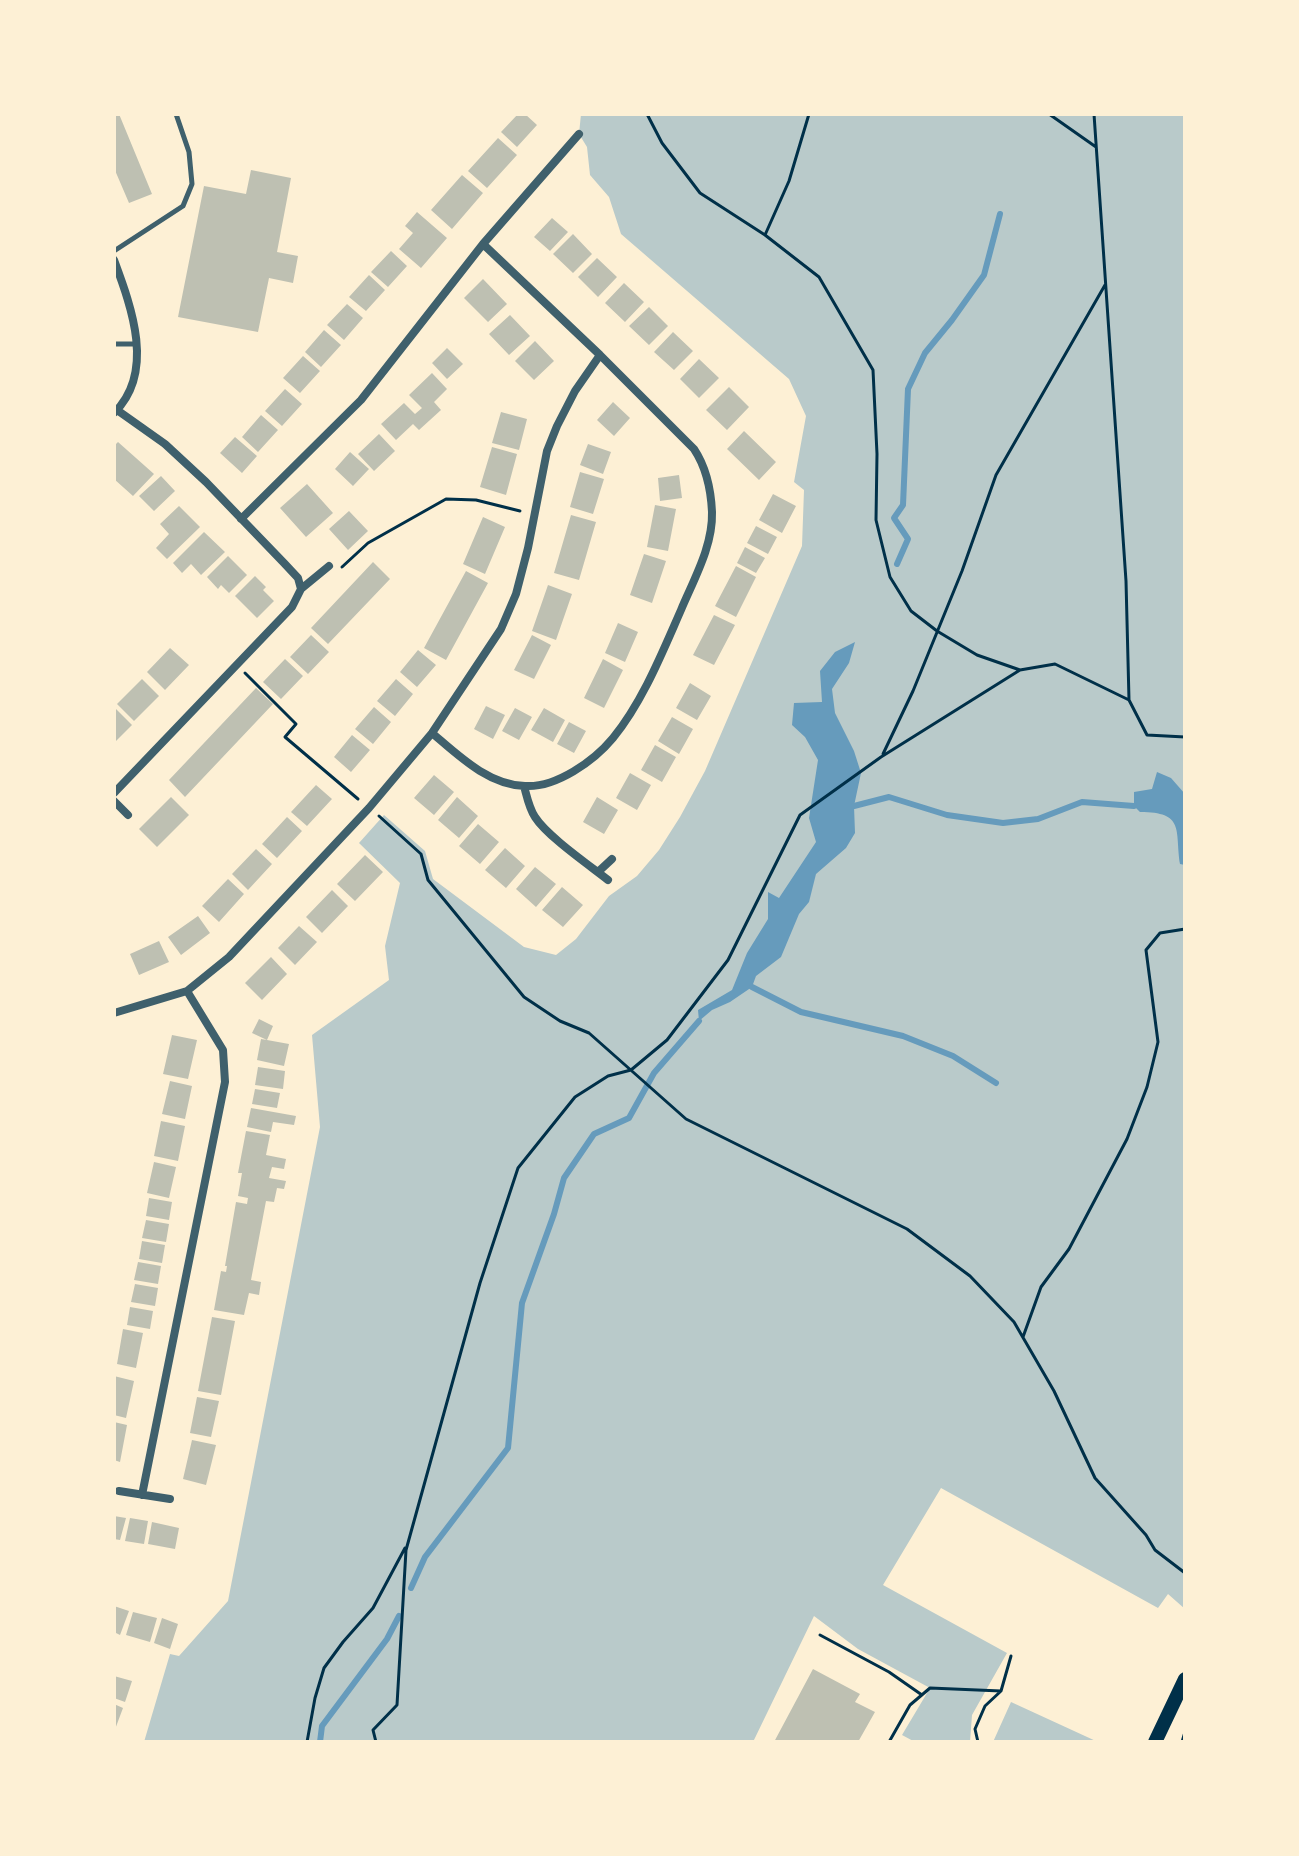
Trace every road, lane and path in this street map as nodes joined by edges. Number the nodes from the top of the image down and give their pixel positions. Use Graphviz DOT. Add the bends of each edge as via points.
graph roads {
  1 [pos="176,114"];
  2 [pos="647,114"];
  3 [pos="809,114"];
  4 [pos="1049,114"];
  5 [pos="1094,114"];
  6 [pos="579,134"];
  7 [pos="1096,147"];
  8 [pos="765,235"];
  9 [pos="483,244"];
  10 [pos="114,251"];
  11 [pos="114,260"];
  12 [pos="1106,283"];
  13 [pos="137,343"];
  14 [pos="114,344"];
  15 [pos="600,355"];
  16 [pos="116,412"];
  17 [pos="536,514"];
  18 [pos="241,519"];
  19 [pos="329,566"];
  20 [pos="301,589"];
  21 [pos="937,631"];
  22 [pos="237,665"];
  23 [pos="1020,670"];
  24 [pos="1129,700"];
  25 [pos="432,733"];
  26 [pos="1185,737"];
  27 [pos="881,757"];
  28 [pos="524,786"];
  29 [pos="114,793"];
  30 [pos="359,799"];
  31 [pos="114,801"];
  32 [pos="369,808"];
  33 [pos="128,815"];
  34 [pos="612,859"];
  35 [pos="598,872"];
  36 [pos="608,880"];
  37 [pos="1185,929"];
  38 [pos="187,991"];
  39 [pos="114,1013"];
  40 [pos="631,1070"];
  41 [pos="1023,1337"];
  42 [pos="119,1491"];
  43 [pos="142,1495"];
  44 [pos="170,1499"];
  45 [pos="409,1541"];
  46 [pos="1185,1573"];
  47 [pos="820,1635"];
  48 [pos="1011,1656"];
  49 [pos="1185,1679"];
  50 [pos="1001,1691"];
  51 [pos="922,1695"];
  52 [pos="1185,1732"];
  53 [pos="307,1742"];
  54 [pos="376,1742"];
  55 [pos="889,1742"];
  56 [pos="978,1742"];
  57 [pos="1155,1742"];
  58 [pos="1182,1742"];
  1 -- 10 [label="lane" via="189,152 192,184 183,206"];
  2 -- 8 [label="path" via="700,193"];
  3 -- 8 [label="path" via="789,181"];
  4 -- 7 [label="path"];
  5 -- 7 [label="path"];
  6 -- 9 [label="street"];
  7 -- 12 [label="path"];
  8 -- 21 [label="path" via="819,277 873,370 876,520 890,577 911,611"];
  9 -- 15 [label="street"];
  9 -- 18 [label="street" via="361,400"];
  11 -- 13 [label="street"];
  12 -- 21 [label="path" via="996,475"];
  12 -- 24 [label="path"];
  13 -- 14 [label="lane"];
  13 -- 16 [label="street" via="134,380"];
  15 -- 17 [label="street" via="557,426"];
  15 -- 28 [label="street" via="702,461 712,514 709,539 631,714 593,758 571,773"];
  16 -- 18 [label="street" via="165,444"];
  17 -- 19 [label="path" via="446,499 368,543 338,571"];
  17 -- 25 [label="street" via="516,594 501,629"];
  18 -- 20 [label="street" via="298,578"];
  19 -- 20 [label="street"];
  20 -- 22 [label="street" via="292,607"];
  21 -- 23 [label="path" via="977,655"];
  21 -- 27 [label="path"];
  22 -- 29 [label="street"];
  22 -- 30 [label="path" via="296,724 285,737"];
  23 -- 24 [label="path" via="1055,664"];
  23 -- 27 [label="path"];
  24 -- 26 [label="path" via="1147,735"];
  25 -- 28 [label="street" via="470,765 505,783"];
  25 -- 32 [label="street"];
  27 -- 40 [label="path" via="800,815 728,960 667,1040"];
  28 -- 35 [label="street" via="535,817"];
  31 -- 33 [label="street"];
  32 -- 38 [label="street" via="229,957"];
  32 -- 40 [label="path" via="421,854 428,880 524,997 589,1033"];
  34 -- 35 [label="street"];
  35 -- 36 [label="street"];
  37 -- 41 [label="path" via="1160,933 1146,950 1158,1042 1147,1087 1127,1139 1069,1249 1041,1287"];
  38 -- 39 [label="street"];
  38 -- 43 [label="street" via="223,1050 225,1082"];
  40 -- 41 [label="path" via="686,1119 907,1229 970,1276"];
  40 -- 45 [label="path" via="608,1076 575,1097 518,1168 480,1283"];
  41 -- 46 [label="path" via="1095,1478 1155,1550"];
  42 -- 43 [label="street"];
  43 -- 44 [label="street"];
  45 -- 53 [label="path" via="373,1608 324,1668"];
  45 -- 54 [label="path" via="397,1705 373,1730"];
  47 -- 51 [label="path"];
  48 -- 50 [label="path"];
  49 -- 57 [label="main road"];
  50 -- 51 [label="path" via="930,1688"];
  50 -- 56 [label="path" via="985,1706 975,1729"];
  51 -- 55 [label="path" via="910,1705"];
  52 -- 58 [label="path"];
}
